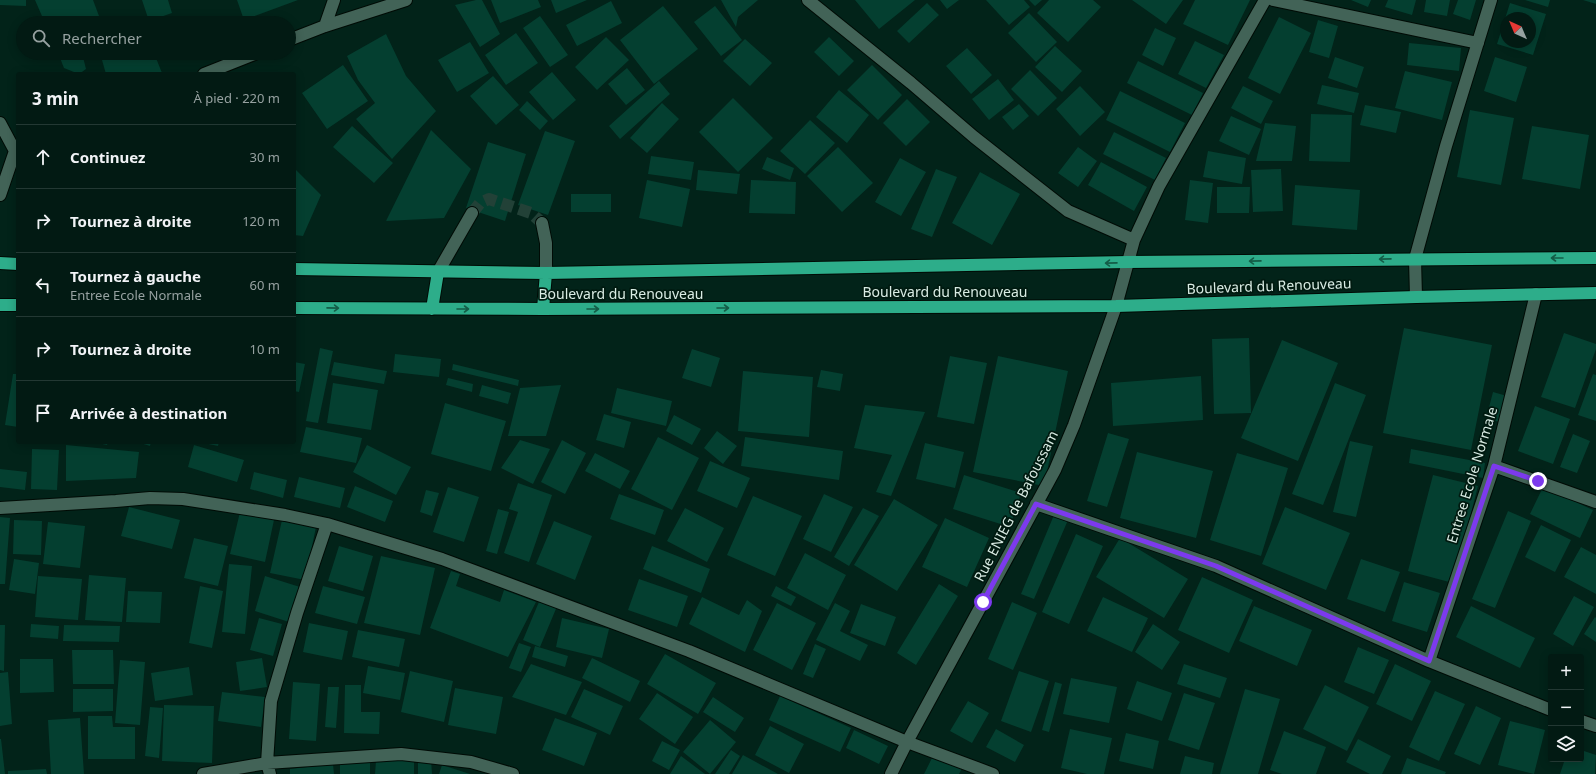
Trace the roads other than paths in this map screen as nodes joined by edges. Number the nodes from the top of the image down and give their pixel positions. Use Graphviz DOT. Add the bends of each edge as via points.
graph roads {
  1 [pos="334,0"];
  2 [pos="406,0"];
  3 [pos="808,0"];
  4 [pos="1265,0"];
  5 [pos="1273,0"];
  6 [pos="1491,0"];
  7 [pos="325,26"];
  8 [pos="296,37"];
  9 [pos="1478,44"];
  10 [pos="239,60"];
  11 [pos="209,72"];
  12 [pos="0,124"];
  13 [pos="16,150"];
  14 [pos="0,195"];
  15 [pos="472,213"];
  16 [pos="542,222"];
  17 [pos="1134,240"];
  18 [pos="1596,258"];
  19 [pos="1415,259"];
  20 [pos="1128,262"];
  21 [pos="0,263"];
  22 [pos="16,264"];
  23 [pos="296,269"];
  24 [pos="438,272"];
  25 [pos="546,273"];
  26 [pos="1596,293"];
  27 [pos="1536,294"];
  28 [pos="1416,297"];
  29 [pos="0,305"];
  30 [pos="16,305"];
  31 [pos="1116,306"];
  32 [pos="296,308"];
  33 [pos="432,309"];
  34 [pos="543,309"];
  35 [pos="1494,466"];
  36 [pos="1596,502"];
  37 [pos="1036,504"];
  38 [pos="0,508"];
  39 [pos="328,524"];
  40 [pos="1429,661"];
  41 [pos="1548,709"];
  42 [pos="1584,721"];
  43 [pos="1596,726"];
  44 [pos="907,742"];
  45 [pos="268,768"];
  46 [pos="203,774"];
  47 [pos="513,774"];
  48 [pos="891,774"];
  49 [pos="993,774"];
  1 -- 7 [label="street"];
  2 -- 7 [label="street"];
  3 -- 17 [label="street" via="1068,211"];
  4 -- 17 [label="street, Rue ENIEG de Bafoussam" via="1159,186"];
  5 -- 9 [label="street"];
  6 -- 9 [label="street"];
  7 -- 8 [label="street"];
  9 -- 19 [label="street" via="1446,146"];
  10 -- 11 [label="street"];
  12 -- 13 [label="street"];
  13 -- 14 [label="street"];
  15 -- 24 [label="street"];
  16 -- 25 [label="street"];
  17 -- 20 [label="street, Rue ENIEG de Bafoussam"];
  18 -- 19 [label="highway, Boulevard du Renouveau, one-way"];
  19 -- 20 [label="highway, Boulevard du Renouveau, one-way"];
  19 -- 28 [label="street"];
  20 -- 25 [label="highway, Boulevard du Renouveau, one-way"];
  20 -- 31 [label="street, Rue ENIEG de Bafoussam"];
  21 -- 22 [label="highway"];
  23 -- 24 [label="highway, Boulevard du Renouveau"];
  24 -- 25 [label="highway, Boulevard du Renouveau"];
  24 -- 33 [label="highway"];
  25 -- 34 [label="highway"];
  26 -- 27 [label="highway, Boulevard du Renouveau"];
  27 -- 28 [label="highway, Boulevard du Renouveau"];
  27 -- 35 [label="street, Entree Ecole Normale"];
  28 -- 31 [label="highway, Boulevard du Renouveau"];
  29 -- 30 [label="highway"];
  34 -- 31 [label="highway, Boulevard du Renouveau, one-way"];
  31 -- 37 [label="street, Rue ENIEG de Bafoussam" via="1074,424"];
  32 -- 33 [label="highway, Boulevard du Renouveau, one-way"];
  33 -- 34 [label="highway, Boulevard du Renouveau, one-way"];
  35 -- 36 [label="street"];
  35 -- 40 [label="street, Entree Ecole Normale"];
  37 -- 40 [label="street" via="1216,566"];
  37 -- 44 [label="street, Rue ENIEG de Bafoussam"];
  38 -- 39 [label="street" via="150,498 183,499"];
  39 -- 44 [label="street" via="442,559 689,651"];
  39 -- 45 [label="street" via="297,613 271,701"];
  40 -- 41 [label="street"];
  42 -- 43 [label="street"];
  44 -- 48 [label="street, Rue ENIEG de Bafoussam"];
  44 -- 49 [label="street"];
  45 -- 46 [label="street"];
  45 -- 47 [label="street" via="401,754 471,762"];
}
